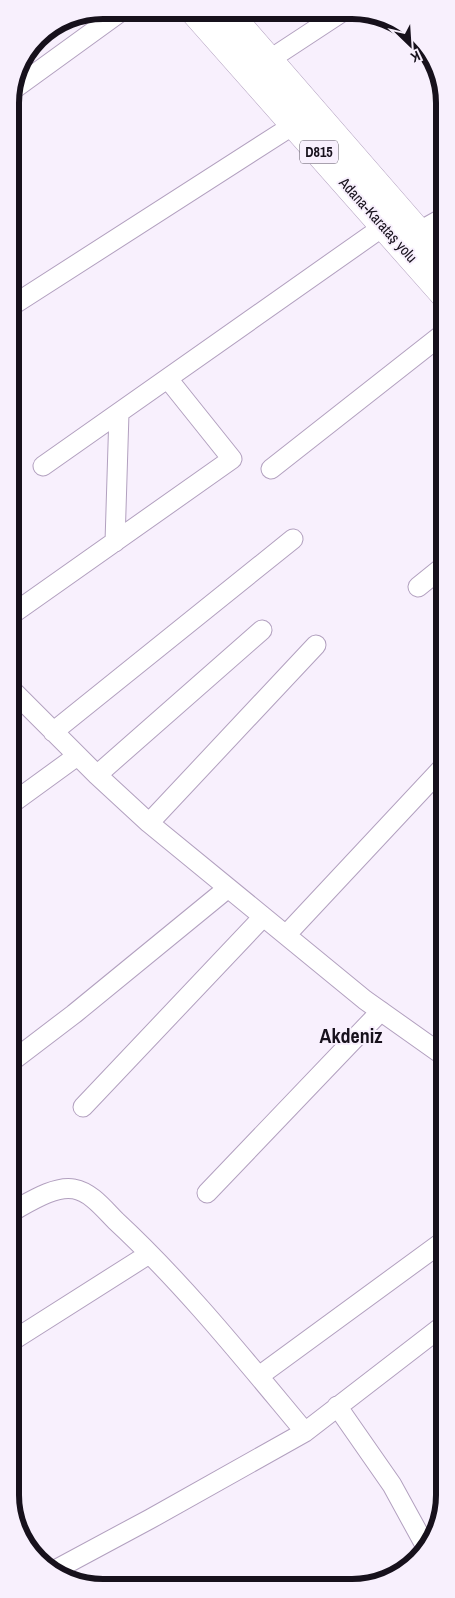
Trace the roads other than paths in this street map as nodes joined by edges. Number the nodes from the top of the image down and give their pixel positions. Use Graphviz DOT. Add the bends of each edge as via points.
graph roads {
  1 [pos="111,19"];
  2 [pos="201,19"];
  3 [pos="233,19"];
  4 [pos="331,19"];
  5 [pos="269,60"];
  6 [pos="22,84"];
  7 [pos="295,124"];
  8 [pos="436,222"];
  9 [pos="384,226"];
  10 [pos="418,232"];
  11 [pos="436,252"];
  12 [pos="436,285"];
  13 [pos="19,301"];
  14 [pos="436,339"];
  15 [pos="168,378"];
  16 [pos="119,412"];
  17 [pos="43,466"];
  18 [pos="271,470"];
  19 [pos="293,539"];
  20 [pos="115,542"];
  21 [pos="436,572"];
  22 [pos="418,587"];
  23 [pos="19,609"];
  24 [pos="262,630"];
  25 [pos="316,644"];
  26 [pos="19,697"];
  27 [pos="54,732"];
  28 [pos="77,756"];
  29 [pos="97,775"];
  30 [pos="436,775"];
  31 [pos="19,798"];
  32 [pos="149,823"];
  33 [pos="228,888"];
  34 [pos="263,916"];
  35 [pos="286,935"];
  36 [pos="382,1012"];
  37 [pos="436,1047"];
  38 [pos="19,1056"];
  39 [pos="83,1107"];
  40 [pos="207,1193"];
  41 [pos="19,1208"];
  42 [pos="436,1246"];
  43 [pos="149,1254"];
  44 [pos="436,1331"];
  45 [pos="19,1337"];
  46 [pos="259,1376"];
  47 [pos="337,1406"];
  48 [pos="305,1432"];
  49 [pos="423,1541"];
  50 [pos="60,1568"];
  1 -- 6 [label="street"];
  2 -- 7 [label="main road, Adana-Karataş yolu / D815"];
  3 -- 5 [label="main road, Adana-Karataş yolu / D815"];
  4 -- 5 [label="street"];
  5 -- 10 [label="main road, Adana-Karataş yolu / D815"];
  7 -- 9 [label="main road, Adana-Karataş yolu / D815"];
  7 -- 13 [label="street"];
  8 -- 10 [label="street"];
  9 -- 12 [label="main road, Adana-Karataş yolu / D815"];
  9 -- 15 [label="street"];
  10 -- 11 [label="main road, Adana-Karataş yolu / D815"];
  14 -- 18 [label="street"];
  15 -- 16 [label="street"];
  15 -- 20 [label="street" via="232,459"];
  16 -- 17 [label="street"];
  16 -- 20 [label="street"];
  19 -- 27 [label="street"];
  20 -- 23 [label="street"];
  21 -- 22 [label="street"];
  24 -- 29 [label="street"];
  25 -- 32 [label="street"];
  26 -- 27 [label="street"];
  27 -- 28 [label="street"];
  28 -- 29 [label="street"];
  28 -- 31 [label="street"];
  29 -- 32 [label="street"];
  30 -- 35 [label="street"];
  32 -- 33 [label="street"];
  33 -- 34 [label="street"];
  33 -- 38 [label="street"];
  34 -- 35 [label="street"];
  34 -- 39 [label="street"];
  35 -- 36 [label="street"];
  36 -- 37 [label="street"];
  36 -- 40 [label="street"];
  41 -- 43 [label="street" via="49,1192 72,1188 86,1193"];
  42 -- 46 [label="street"];
  43 -- 45 [label="street"];
  43 -- 46 [label="street" via="207,1314"];
  44 -- 47 [label="street"];
  46 -- 48 [label="street"];
  47 -- 48 [label="street"];
  47 -- 49 [label="street" via="392,1485"];
  48 -- 50 [label="street"];
}
